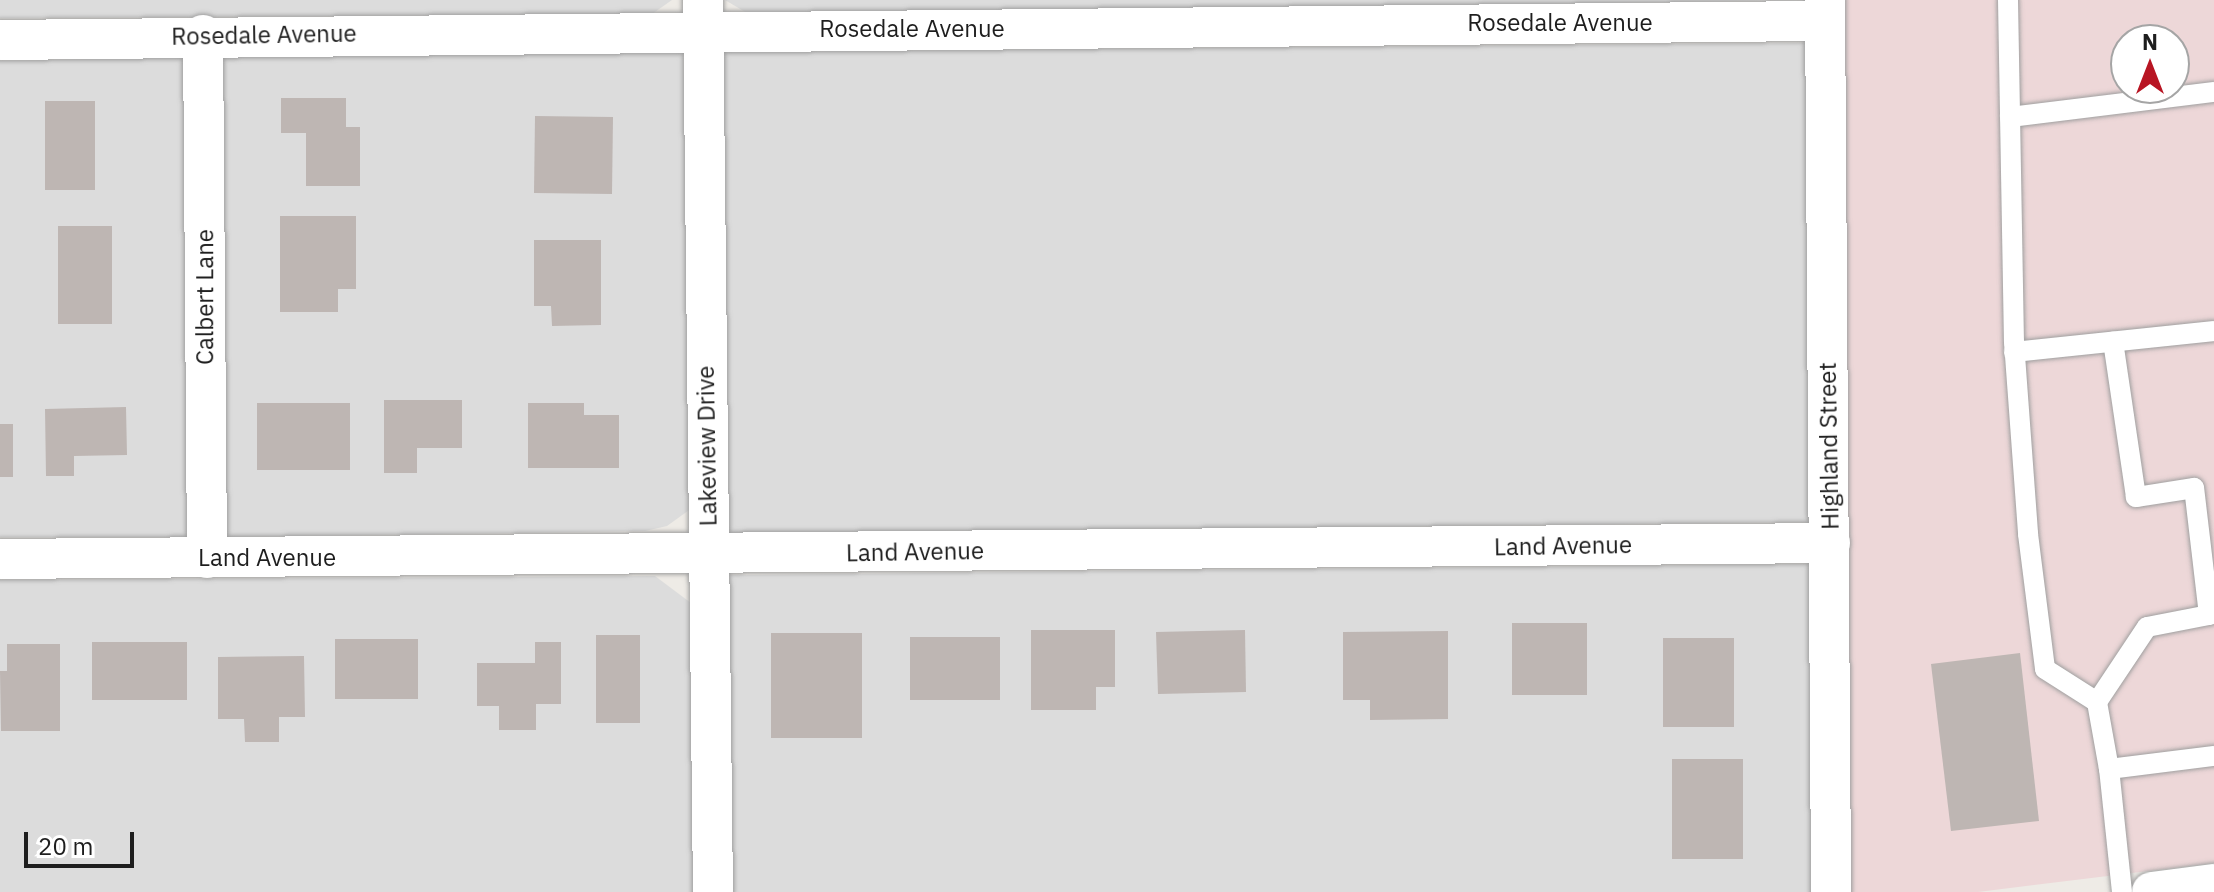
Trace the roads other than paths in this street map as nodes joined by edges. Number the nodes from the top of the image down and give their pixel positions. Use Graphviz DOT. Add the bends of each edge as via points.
graph roads {
  1 [pos="2008,0"];
  2 [pos="1825,11"];
  3 [pos="702,15"];
  4 [pos="203,35"];
  5 [pos="0,40"];
  6 [pos="2214,92"];
  7 [pos="2010,117"];
  8 [pos="2214,331"];
  9 [pos="2113,342"];
  10 [pos="2014,352"];
  11 [pos="1830,543"];
  12 [pos="709,554"];
  13 [pos="207,558"];
  14 [pos="0,559"];
  15 [pos="2097,702"];
  16 [pos="2214,756"];
  17 [pos="2109,769"];
  18 [pos="2214,884"];
  19 [pos="713,892"];
  20 [pos="1831,892"];
  21 [pos="2122,892"];
  22 [pos="2152,892"];
  1 -- 7 [label="lane"];
  2 -- 3 [label="street, Rosedale Avenue"];
  2 -- 11 [label="street, Highland Street"];
  3 -- 4 [label="street, Rosedale Avenue"];
  3 -- 12 [label="street, Lakeview Drive"];
  4 -- 5 [label="street, Rosedale Avenue"];
  4 -- 13 [label="street, Calbert Lane"];
  6 -- 7 [label="lane"];
  7 -- 10 [label="lane"];
  8 -- 9 [label="lane"];
  9 -- 10 [label="lane"];
  9 -- 15 [label="lane" via="2136,497 2194,488 2209,615 2147,627"];
  10 -- 15 [label="lane" via="2045,669"];
  11 -- 12 [label="street, Land Avenue"];
  11 -- 20 [label="street, Highland Street"];
  12 -- 13 [label="street, Land Avenue"];
  12 -- 19 [label="street, Lakeview Drive"];
  13 -- 14 [label="street, Land Avenue"];
  15 -- 17 [label="lane"];
  16 -- 17 [label="lane"];
  17 -- 21 [label="lane"];
  18 -- 22 [label="street"];
}
